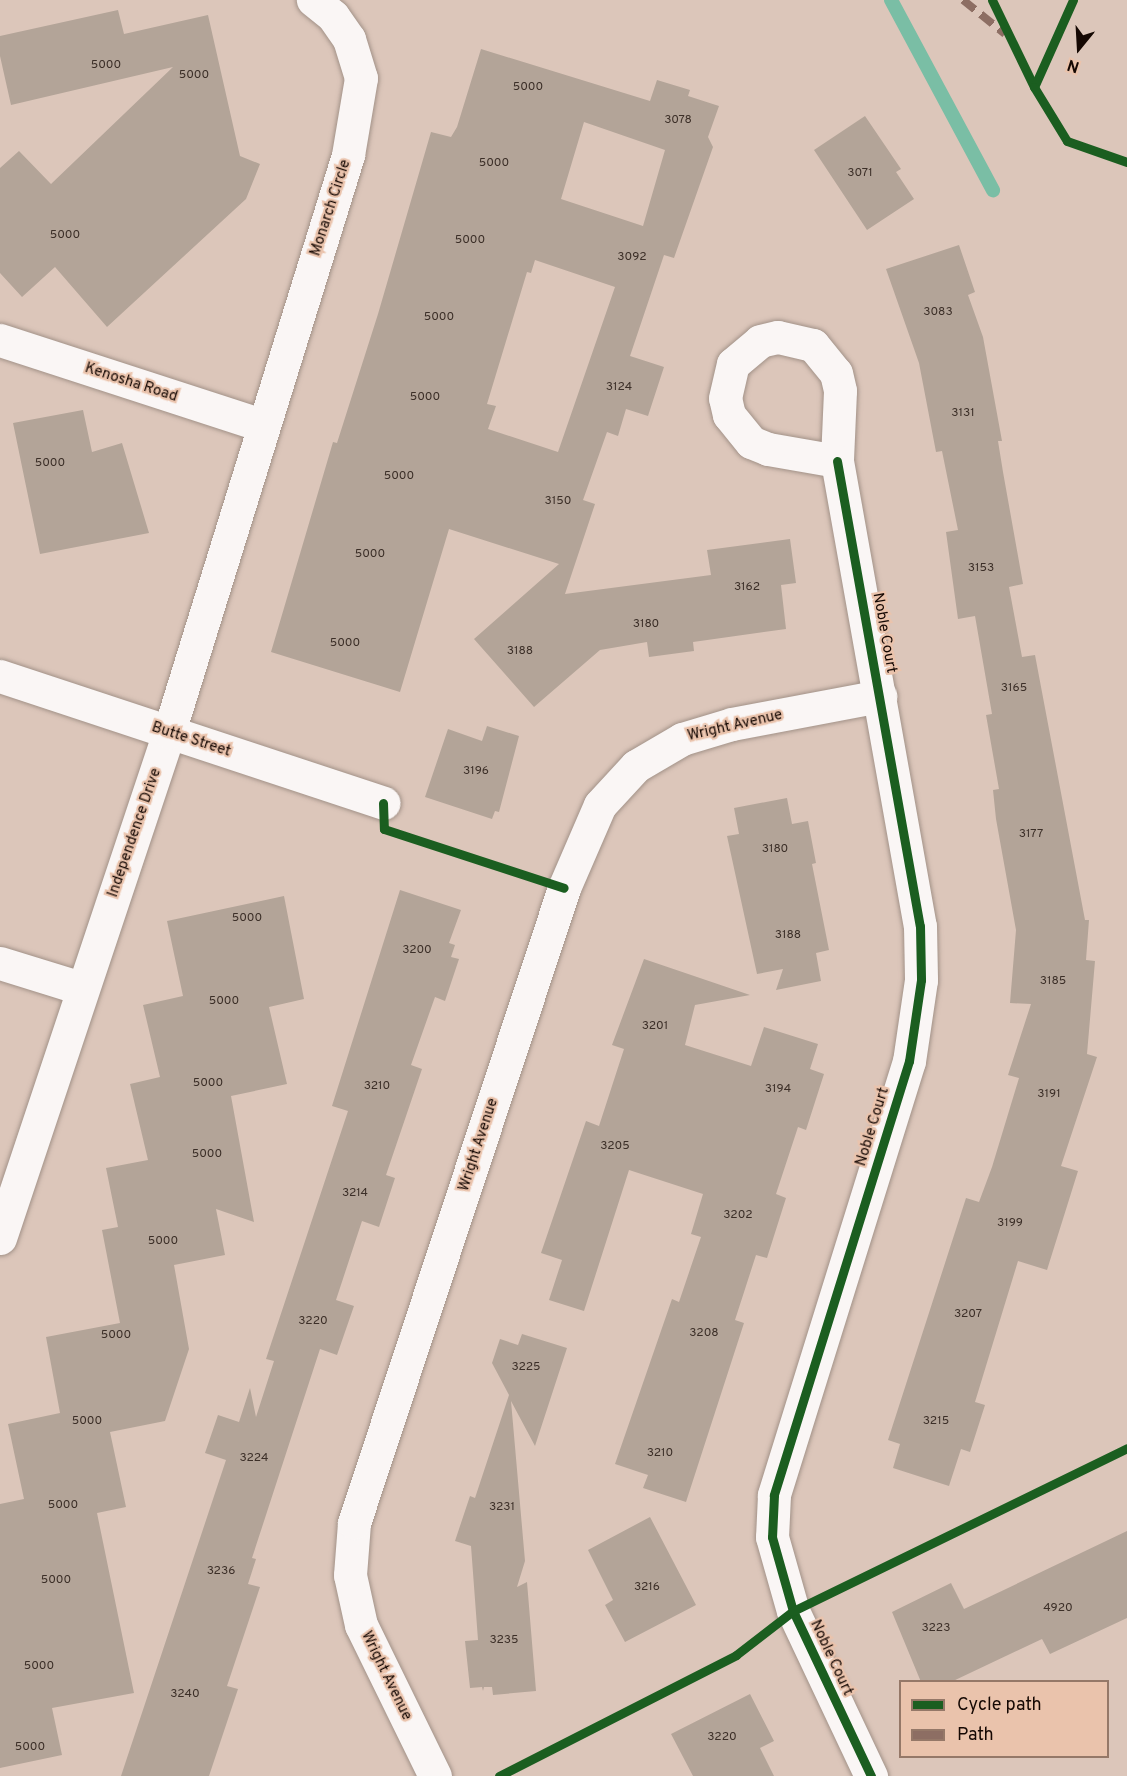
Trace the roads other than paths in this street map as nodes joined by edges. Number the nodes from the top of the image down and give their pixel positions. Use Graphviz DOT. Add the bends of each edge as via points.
graph roads {
  1 [pos="314,0"];
  2 [pos="0,340"];
  3 [pos="261,425"];
  4 [pos="837,461"];
  5 [pos="0,676"];
  6 [pos="880,696"];
  7 [pos="169,732"];
  8 [pos="383,802"];
  9 [pos="0,963"];
  10 [pos="81,988"];
  11 [pos="0,1238"];
  12 [pos="435,1776"];
  13 [pos="870,1776"];
  1 -- 3 [label="street, Monarch Circle" via="333,16 349,39 360,78 348,154"];
  2 -- 3 [label="street, Kenosha Road"];
  3 -- 7 [label="street, Independence Drive"];
  4 -- 6 [label="street, Noble Court"];
  5 -- 7 [label="street, Butte Street"];
  6 -- 12 [label="street, Wright Avenue" via="732,724 681,739 645,760 600,805 564,888 354,1523 350,1575 361,1625"];
  6 -- 13 [label="street, Noble Court" via="920,926 921,980 909,1060 774,1495 772,1537 793,1611"];
  7 -- 8 [label="street, Butte Street"];
  7 -- 10 [label="street, Independence Drive"];
  9 -- 10 [label="street"];
  10 -- 11 [label="street, Independence Drive"];
}
